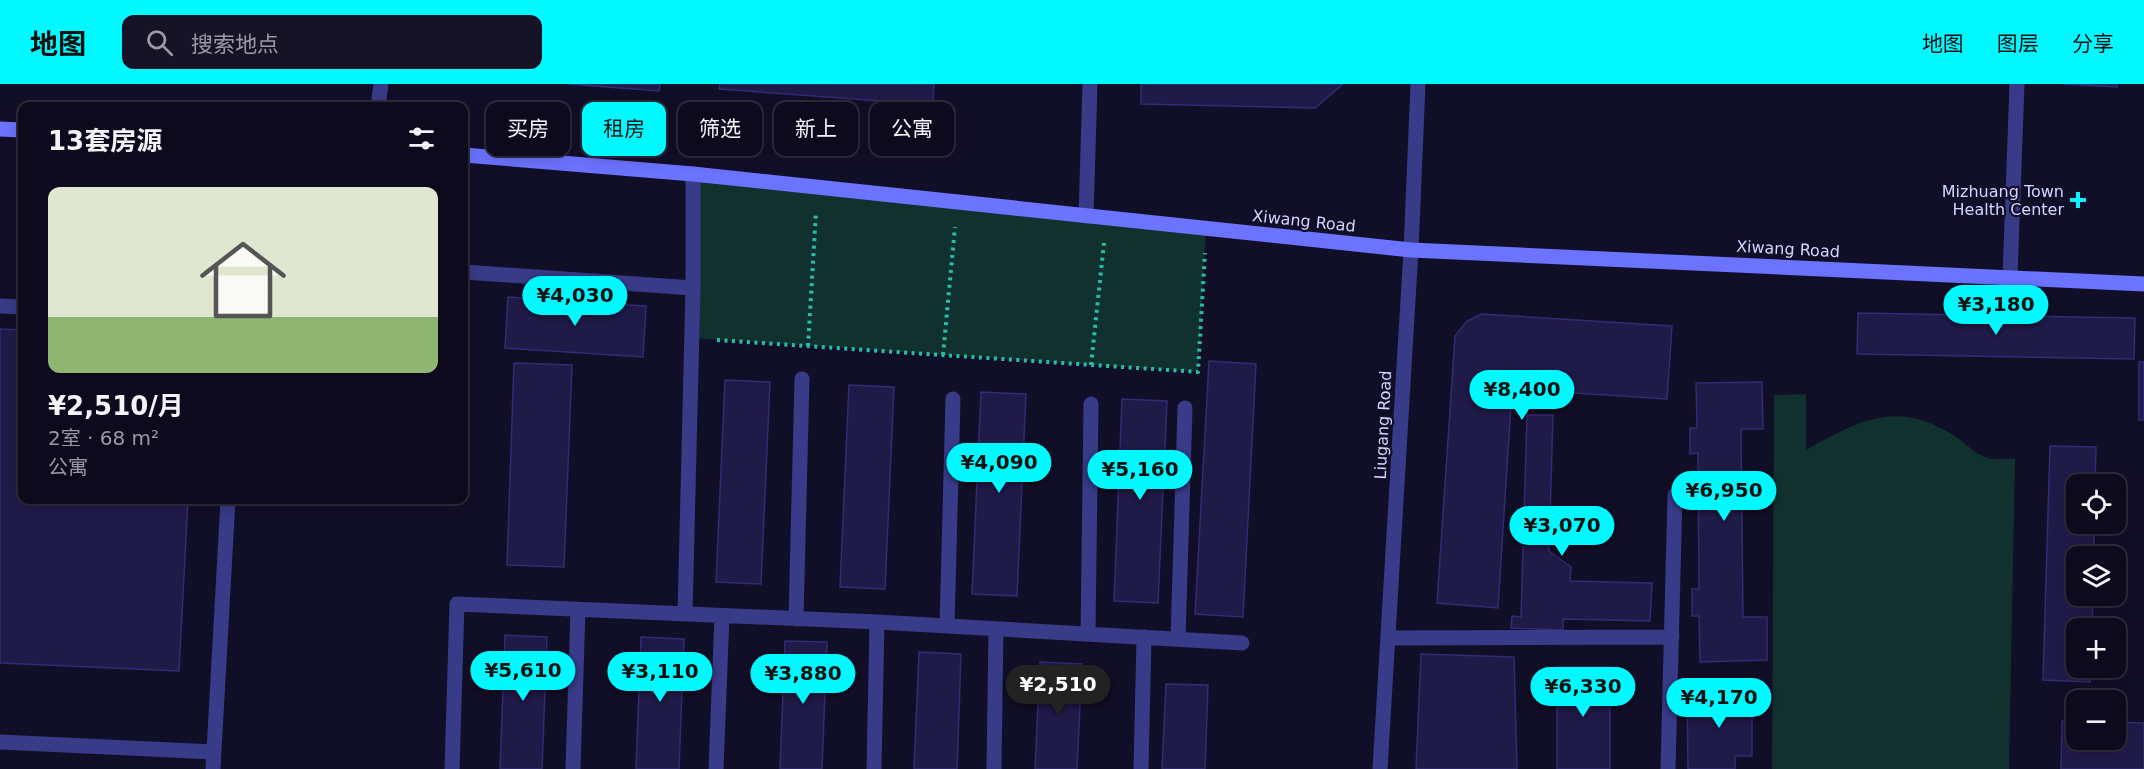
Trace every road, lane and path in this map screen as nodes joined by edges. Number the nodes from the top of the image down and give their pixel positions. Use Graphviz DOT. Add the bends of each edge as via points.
graph roads {
  1 [pos="381,84"];
  2 [pos="1090,84"];
  3 [pos="1418,84"];
  4 [pos="2017,84"];
  5 [pos="379,102"];
  6 [pos="0,129"];
  7 [pos="18,130"];
  8 [pos="468,155"];
  9 [pos="693,174"];
  10 [pos="818,187"];
  11 [pos="957,202"];
  12 [pos="1086,216"];
  13 [pos="1106,218"];
  14 [pos="1206,228"];
  15 [pos="1412,250"];
  16 [pos="468,272"];
  17 [pos="2010,277"];
  18 [pos="2144,284"];
  19 [pos="693,288"];
  20 [pos="0,306"];
  21 [pos="18,307"];
  22 [pos="692,338"];
  23 [pos="808,346"];
  24 [pos="943,355"];
  25 [pos="1091,365"];
  26 [pos="802,379"];
  27 [pos="953,399"];
  28 [pos="1091,404"];
  29 [pos="1185,408"];
  30 [pos="1675,495"];
  31 [pos="228,504"];
  32 [pos="578,609"];
  33 [pos="685,614"];
  34 [pos="722,616"];
  35 [pos="796,619"];
  36 [pos="877,622"];
  37 [pos="947,626"];
  38 [pos="996,629"];
  39 [pos="1088,634"];
  40 [pos="1144,637"];
  41 [pos="1672,637"];
  42 [pos="1388,638"];
  43 [pos="1178,639"];
  44 [pos="1242,643"];
  45 [pos="0,741"];
  46 [pos="214,752"];
  47 [pos="213,769"];
  48 [pos="452,769"];
  49 [pos="573,769"];
  50 [pos="716,769"];
  51 [pos="874,769"];
  52 [pos="994,769"];
  53 [pos="1141,769"];
  54 [pos="1380,769"];
  55 [pos="1668,769"];
  1 -- 5 [label="street"];
  2 -- 12 [label="street"];
  3 -- 15 [label="street, Liugang Road"];
  4 -- 17 [label="street"];
  6 -- 7 [label="street"];
  8 -- 9 [label="street, Xiwang Road"];
  9 -- 10 [label="street, Xiwang Road"];
  9 -- 19 [label="street"];
  10 -- 11 [label="street, Xiwang Road"];
  10 -- 23 [label="path"];
  11 -- 12 [label="street, Xiwang Road"];
  11 -- 24 [label="path"];
  12 -- 13 [label="street, Xiwang Road"];
  13 -- 14 [label="street, Xiwang Road"];
  13 -- 25 [label="path"];
  14 -- 15 [label="street, Xiwang Road"];
  14 -- 25 [label="path" via="1198,372"];
  15 -- 17 [label="street, Xiwang Road"];
  15 -- 42 [label="street, Liugang Road"];
  16 -- 19 [label="street"];
  17 -- 18 [label="street, Xiwang Road"];
  19 -- 22 [label="street"];
  20 -- 21 [label="street"];
  22 -- 23 [label="path"];
  22 -- 33 [label="street"];
  23 -- 24 [label="path"];
  24 -- 25 [label="path"];
  26 -- 35 [label="street"];
  27 -- 37 [label="street"];
  28 -- 39 [label="street"];
  29 -- 43 [label="street"];
  30 -- 41 [label="street"];
  31 -- 46 [label="street"];
  32 -- 33 [label="street"];
  32 -- 48 [label="street" via="457,604"];
  32 -- 49 [label="street"];
  33 -- 34 [label="street"];
  34 -- 35 [label="street"];
  34 -- 50 [label="street"];
  35 -- 36 [label="street"];
  36 -- 37 [label="street"];
  36 -- 51 [label="street"];
  37 -- 38 [label="street"];
  38 -- 39 [label="street"];
  38 -- 52 [label="street"];
  39 -- 40 [label="street"];
  40 -- 43 [label="street"];
  40 -- 53 [label="street"];
  41 -- 42 [label="street"];
  41 -- 55 [label="street"];
  42 -- 54 [label="street, Liugang Road"];
  43 -- 44 [label="street"];
  45 -- 46 [label="street"];
  46 -- 47 [label="street"];
}
